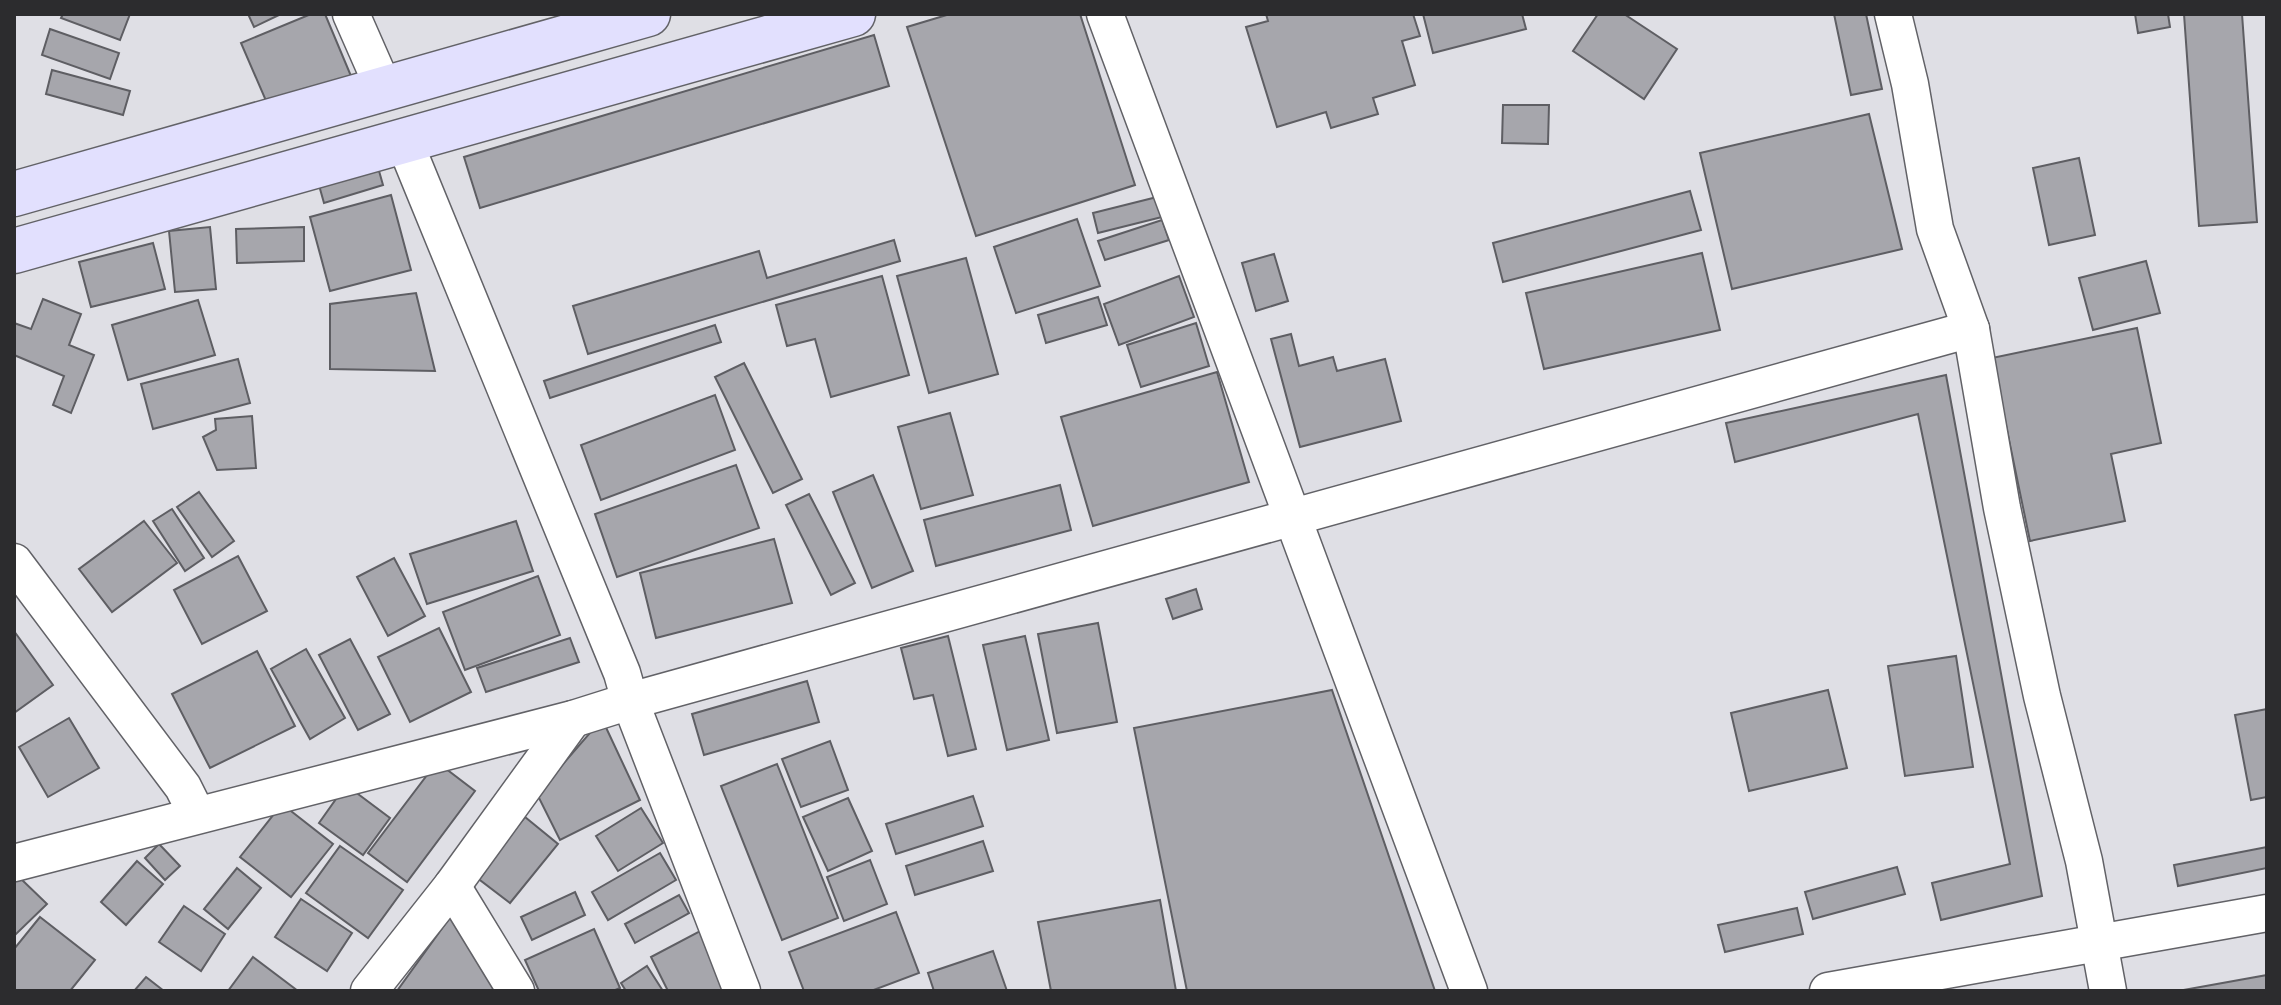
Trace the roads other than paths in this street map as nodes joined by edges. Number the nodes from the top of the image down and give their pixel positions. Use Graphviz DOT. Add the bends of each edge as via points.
graph roads {
  1 [pos="351,14"];
  2 [pos="648,14"];
  3 [pos="853,14"];
  4 [pos="1105,14"];
  5 [pos="1893,14"];
  6 [pos="540,45"];
  7 [pos="384,89"];
  8 [pos="554,98"];
  9 [pos="404,141"];
  10 [pos="14,194"];
  11 [pos="14,251"];
  12 [pos="1971,329"];
  13 [pos="1294,518"];
  14 [pos="14,562"];
  15 [pos="630,701"];
  16 [pos="573,719"];
  17 [pos="197,815"];
  18 [pos="14,863"];
  19 [pos="452,886"];
  20 [pos="2267,913"];
  21 [pos="2098,943"];
  22 [pos="369,991"];
  23 [pos="516,991"];
  24 [pos="742,991"];
  25 [pos="1469,991"];
  26 [pos="1828,991"];
  27 [pos="2108,991"];
  1 -- 7 [label="street"];
  2 -- 6 [label="main road"];
  3 -- 8 [label="main road"];
  4 -- 13 [label="street"];
  5 -- 12 [label="street" via="1935,229"];
  6 -- 7 [label="main road"];
  6 -- 8 [label="main road"];
  7 -- 10 [label="main road"];
  8 -- 9 [label="main road"];
  9 -- 11 [label="main road"];
  9 -- 15 [label="street"];
  12 -- 13 [label="street"];
  12 -- 21 [label="street" via="2002,508 2084,861"];
  13 -- 15 [label="street"];
  13 -- 25 [label="street"];
  14 -- 17 [label="street" via="183,787"];
  15 -- 16 [label="street"];
  15 -- 24 [label="street"];
  16 -- 17 [label="street"];
  16 -- 19 [label="street"];
  17 -- 18 [label="street"];
  19 -- 22 [label="street"];
  19 -- 23 [label="street"];
  20 -- 21 [label="street"];
  21 -- 26 [label="street"];
  21 -- 27 [label="street"];
}
